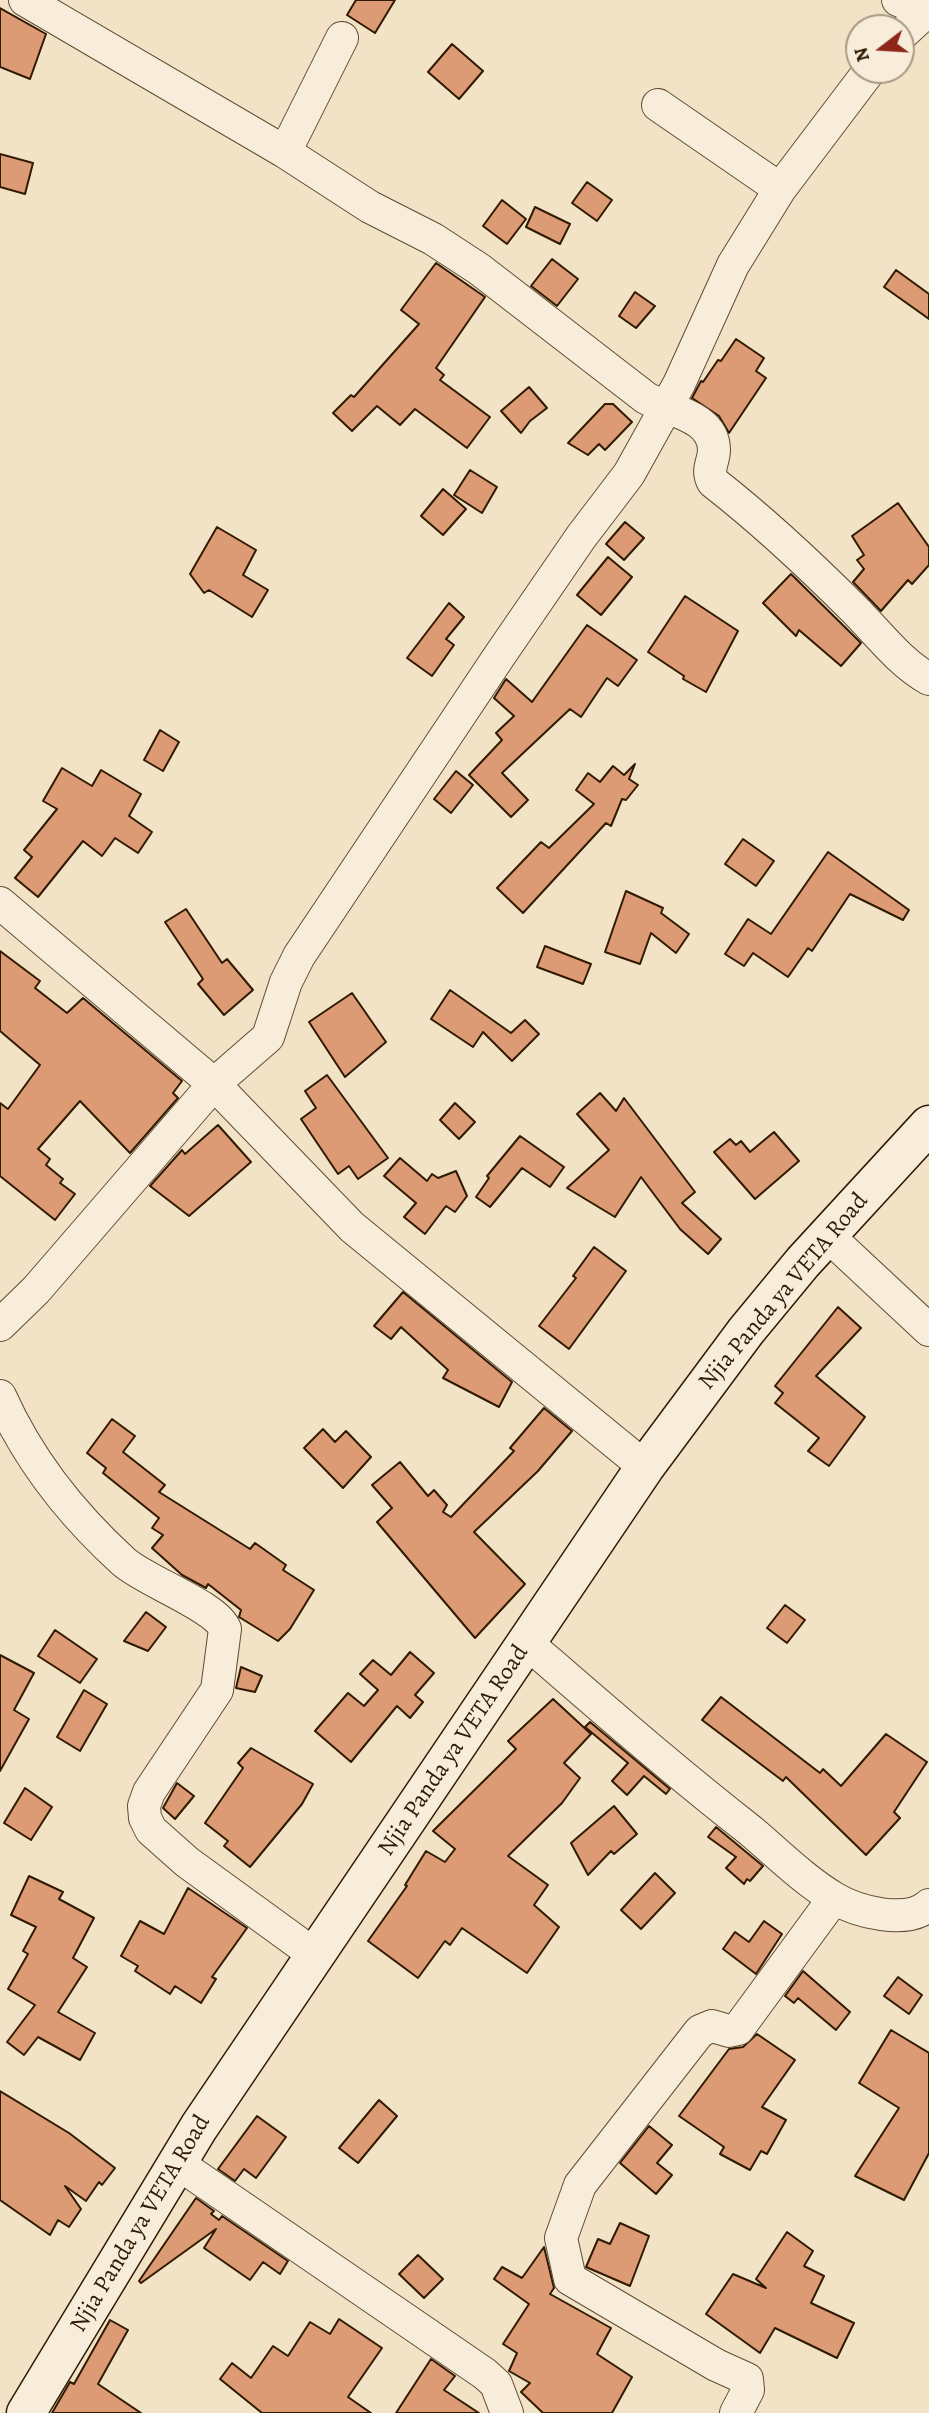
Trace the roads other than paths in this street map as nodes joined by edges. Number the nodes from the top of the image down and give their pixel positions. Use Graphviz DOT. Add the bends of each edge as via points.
graph roads {
  1 [pos="24,0"];
  2 [pos="898,0"];
  3 [pos="928,13"];
  4 [pos="342,38"];
  5 [pos="859,84"];
  6 [pos="658,106"];
  7 [pos="285,152"];
  8 [pos="780,189"];
  9 [pos="666,409"];
  10 [pos="929,679"];
  11 [pos="0,903"];
  12 [pos="214,1084"];
  13 [pos="929,1125"];
  14 [pos="826,1234"];
  15 [pos="0,1325"];
  16 [pos="929,1330"];
  17 [pos="0,1396"];
  18 [pos="645,1467"];
  19 [pos="527,1643"];
  20 [pos="834,1898"];
  21 [pos="929,1905"];
  22 [pos="316,1955"];
  23 [pos="177,2163"];
  24 [pos="26,2413"];
  25 [pos="507,2413"];
  26 [pos="736,2413"];
  1 -- 7 [label="street"];
  2 -- 3 [label="street"];
  4 -- 7 [label="street"];
  5 -- 8 [label="street"];
  6 -- 8 [label="street"];
  7 -- 9 [label="street" via="479,269 629,386"];
  8 -- 9 [label="street" via="729,272"];
  9 -- 10 [label="street" via="706,427 713,440 713,482 780,537 885,643"];
  9 -- 12 [label="street" via="629,474 515,634 299,956 268,1037"];
  11 -- 12 [label="street"];
  12 -- 15 [label="street" via="36,1290"];
  12 -- 18 [label="street" via="352,1227"];
  13 -- 14 [label="street, Njia Panda ya VETA Road"];
  14 -- 16 [label="street"];
  14 -- 18 [label="street, Njia Panda ya VETA Road" via="746,1331"];
  17 -- 22 [label="street" via="47,1482 83,1521 125,1564 208,1610 225,1629 218,1690 149,1791 144,1811 148,1825 187,1863"];
  18 -- 19 [label="street, Njia Panda ya VETA Road"];
  19 -- 20 [label="street" via="686,1780"];
  19 -- 22 [label="street, Njia Panda ya VETA Road"];
  20 -- 21 [label="street" via="892,1914 916,1914"];
  20 -- 26 [label="street" via="738,2029 712,2026 700,2031 580,2185 561,2233 570,2279 747,2379 748,2390"];
  22 -- 23 [label="street, Njia Panda ya VETA Road"];
  23 -- 24 [label="street, Njia Panda ya VETA Road"];
  23 -- 25 [label="street" via="485,2374 496,2384"];
}
